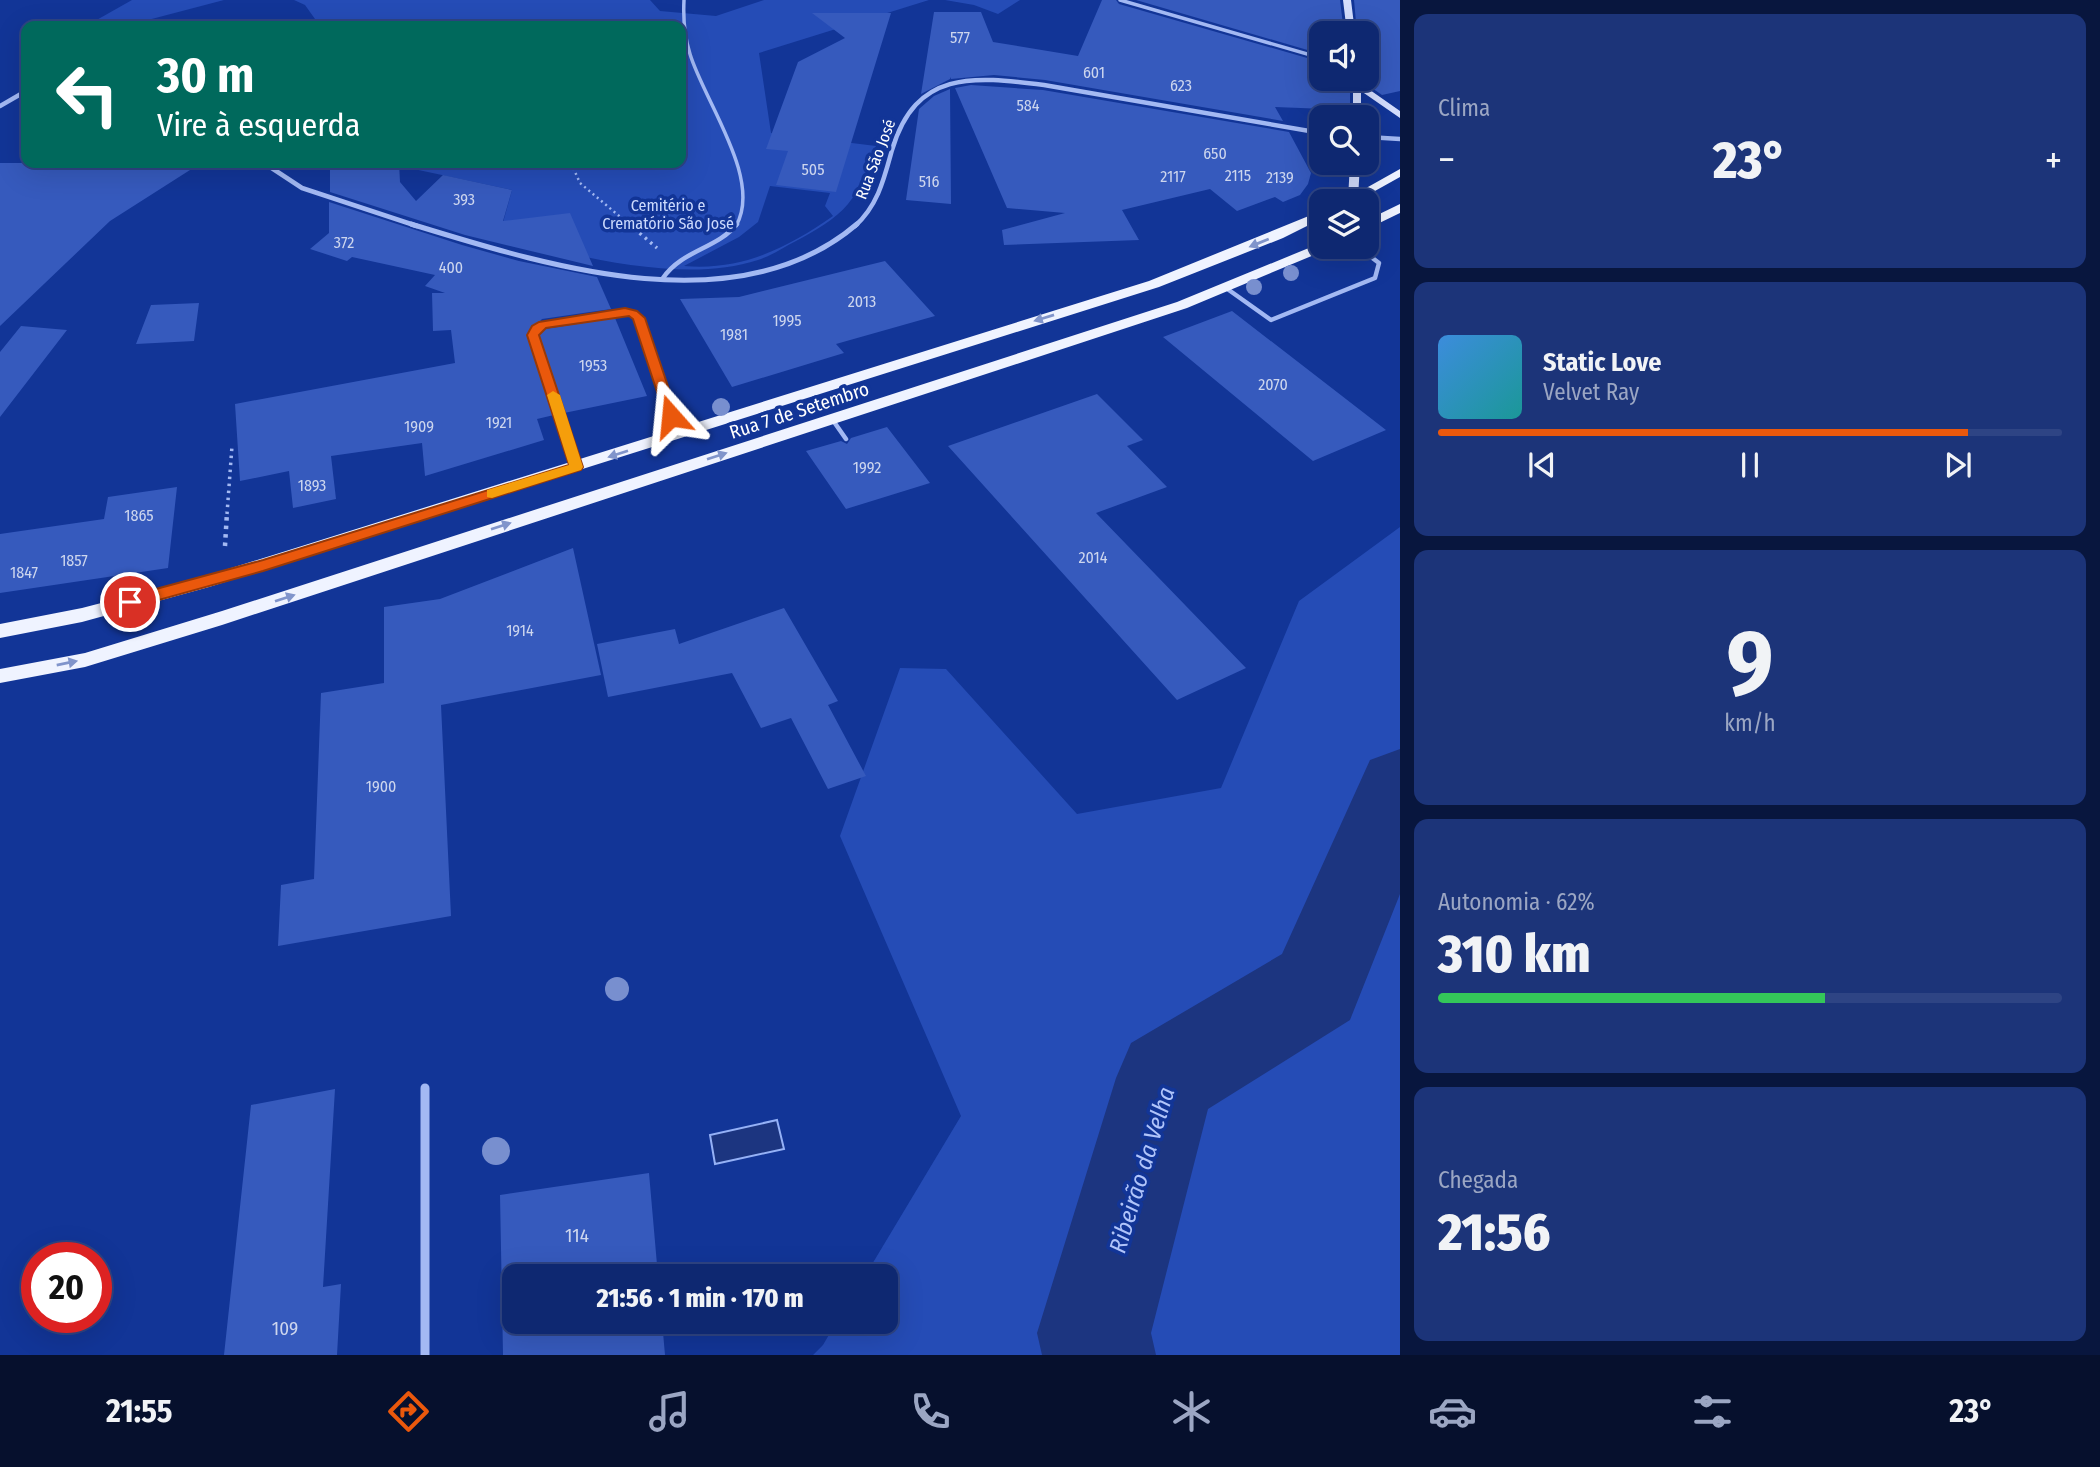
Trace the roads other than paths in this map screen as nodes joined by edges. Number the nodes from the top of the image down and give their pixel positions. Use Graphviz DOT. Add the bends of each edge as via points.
graph roads {
  1 [pos="684,0"];
  2 [pos="1120,0"];
  3 [pos="1347,0"];
  4 [pos="681,21"];
  5 [pos="1350,21"];
  6 [pos="686,40"];
  7 [pos="1309,55"];
  8 [pos="1368,91"];
  9 [pos="21,94"];
  10 [pos="0,106"];
  11 [pos="1400,115"];
  12 [pos="1309,130"];
  13 [pos="1379,138"];
  14 [pos="1400,139"];
  15 [pos="270,168"];
  16 [pos="1400,172"];
  17 [pos="1370,189"];
  18 [pos="1400,208"];
  19 [pos="1379,219"];
  20 [pos="1309,221"];
  21 [pos="1309,252"];
  22 [pos="1374,259"];
  23 [pos="663,278"];
  24 [pos="1225,288"];
  25 [pos="832,419"];
  26 [pos="679,434"];
  27 [pos="846,439"];
  28 [pos="577,467"];
  29 [pos="0,631"];
  30 [pos="0,676"];
  31 [pos="425,1088"];
  32 [pos="425,1355"];
  1 -- 4 [label="lane"];
  2 -- 7 [label="lane"];
  3 -- 5 [label="main road"];
  6 -- 23 [label="lane" via="745,187 745,209 737,228 673,262"];
  8 -- 11 [label="main road"];
  9 -- 10 [label="street"];
  12 -- 23 [label="street, Rua São José" via="1028,83 965,81 938,87 910,106 901,122 876,202 829,245 754,276"];
  13 -- 14 [label="street"];
  15 -- 23 [label="street, Rua São José" via="287,182 416,225 583,268"];
  16 -- 17 [label="main road"];
  18 -- 19 [label="main road"];
  20 -- 26 [label="main road, Rua 7 de Setembro, one-way" via="1154,284"];
  21 -- 24 [label="main road, Rua 7 de Setembro"];
  22 -- 24 [label="lane" via="1379,263 1375,278 1271,320"];
  24 -- 25 [label="main road, Rua 7 de Setembro"];
  25 -- 27 [label="lane"];
  30 -- 25 [label="main road, Rua 7 de Setembro, one-way" via="85,660 209,622"];
  26 -- 28 [label="main road, Rua 7 de Setembro, one-way"];
  26 -- 28 [label="lane" via="639,318 625,312 543,324 533,335"];
  28 -- 29 [label="main road, Rua 7 de Setembro" via="209,581 82,615"];
  31 -- 32 [label="street"];
}
